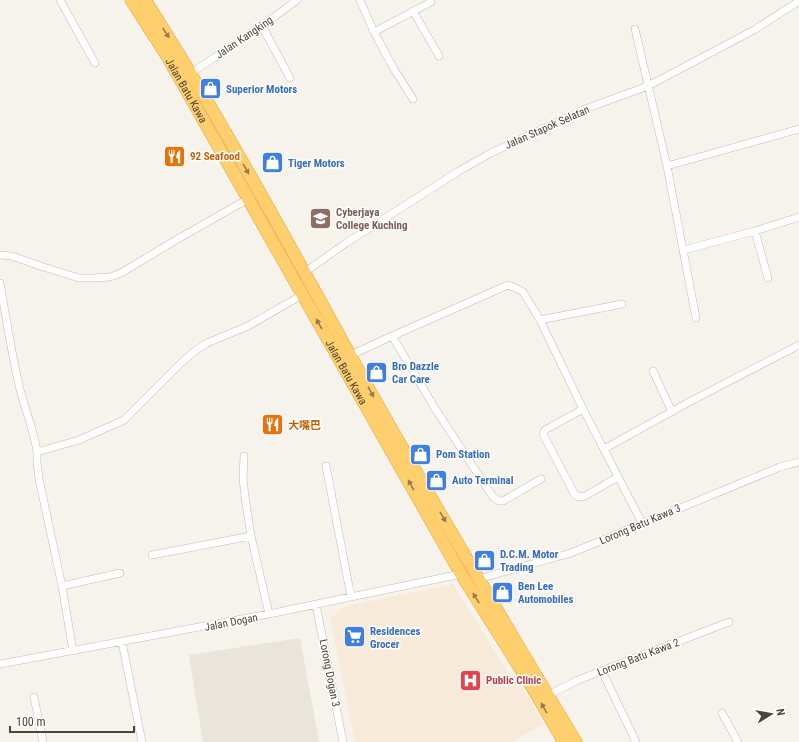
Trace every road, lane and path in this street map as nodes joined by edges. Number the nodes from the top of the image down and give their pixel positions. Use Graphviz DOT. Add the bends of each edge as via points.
graph roads {
  1 [pos="60,0"];
  2 [pos="131,0"];
  3 [pos="144,0"];
  4 [pos="297,0"];
  5 [pos="360,0"];
  6 [pos="431,2"];
  7 [pos="798,3"];
  8 [pos="413,11"];
  9 [pos="262,26"];
  10 [pos="636,28"];
  11 [pos="374,32"];
  12 [pos="440,56"];
  13 [pos="95,63"];
  14 [pos="191,73"];
  15 [pos="290,78"];
  16 [pos="648,86"];
  17 [pos="413,99"];
  18 [pos="799,129"];
  19 [pos="667,166"];
  20 [pos="248,199"];
  21 [pos="799,217"];
  22 [pos="755,231"];
  23 [pos="684,250"];
  24 [pos="0,255"];
  25 [pos="305,272"];
  26 [pos="768,278"];
  27 [pos="0,282"];
  28 [pos="302,295"];
  29 [pos="622,304"];
  30 [pos="696,318"];
  31 [pos="540,320"];
  32 [pos="392,336"];
  33 [pos="799,345"];
  34 [pos="351,355"];
  35 [pos="652,371"];
  36 [pos="583,409"];
  37 [pos="672,412"];
  38 [pos="604,449"];
  39 [pos="37,452"];
  40 [pos="244,456"];
  41 [pos="799,462"];
  42 [pos="326,466"];
  43 [pos="618,477"];
  44 [pos="541,479"];
  45 [pos="642,523"];
  46 [pos="251,536"];
  47 [pos="152,555"];
  48 [pos="120,573"];
  49 [pos="461,574"];
  50 [pos="478,579"];
  51 [pos="62,586"];
  52 [pos="351,597"];
  53 [pos="316,605"];
  54 [pos="268,614"];
  55 [pos="729,622"];
  56 [pos="122,642"];
  57 [pos="73,651"];
  58 [pos="0,664"];
  59 [pos="602,671"];
  60 [pos="548,695"];
  61 [pos="34,697"];
  62 [pos="722,713"];
  63 [pos="43,742"];
  64 [pos="142,742"];
  65 [pos="343,742"];
  66 [pos="564,742"];
  67 [pos="576,742"];
  68 [pos="636,742"];
  69 [pos="738,742"];
  1 -- 13 [label="street"];
  2 -- 20 [label="highway, Jalan Batu Kawa" via="167,56"];
  3 -- 14 [label="highway, Jalan Batu Kawa, one-way"];
  4 -- 9 [label="street, Jalan Kangking"];
  5 -- 11 [label="street"];
  6 -- 8 [label="street"];
  7 -- 16 [label="street, Jalan Stapok Selatan" via="754,30"];
  8 -- 11 [label="street"];
  8 -- 12 [label="street"];
  9 -- 14 [label="street, Jalan Kangking"];
  9 -- 15 [label="street"];
  10 -- 16 [label="street"];
  11 -- 17 [label="street"];
  14 -- 25 [label="highway, Jalan Batu Kawa, one-way"];
  16 -- 19 [label="street"];
  16 -- 25 [label="street, Jalan Stapok Selatan" via="585,109 491,153 346,243"];
  18 -- 19 [label="street"];
  19 -- 23 [label="street"];
  20 -- 24 [label="street" via="110,277 79,278 12,256"];
  20 -- 28 [label="highway, Jalan Batu Kawa"];
  21 -- 22 [label="street"];
  22 -- 23 [label="street"];
  22 -- 26 [label="street"];
  23 -- 30 [label="street"];
  25 -- 34 [label="highway, Jalan Batu Kawa"];
  27 -- 39 [label="street" via="18,384 36,440"];
  28 -- 39 [label="street" via="248,326 207,343 195,351 124,420 79,440"];
  49 -- 28 [label="highway, Jalan Batu Kawa, one-way"];
  29 -- 31 [label="street"];
  31 -- 32 [label="street" via="523,292 508,285"];
  31 -- 36 [label="street"];
  32 -- 34 [label="street"];
  32 -- 44 [label="street" via="493,498 503,501"];
  33 -- 37 [label="street"];
  34 -- 50 [label="highway, Jalan Batu Kawa, one-way"];
  35 -- 37 [label="street"];
  36 -- 38 [label="street"];
  36 -- 43 [label="street" via="545,430 543,434 575,495 585,496"];
  37 -- 38 [label="street"];
  38 -- 43 [label="street"];
  39 -- 51 [label="street" via="36,463"];
  40 -- 46 [label="street" via="243,478"];
  41 -- 45 [label="street, Lorong Batu Kawa 3" via="780,467"];
  42 -- 52 [label="street"];
  43 -- 45 [label="street"];
  45 -- 50 [label="street, Lorong Batu Kawa 3" via="571,553"];
  46 -- 47 [label="street"];
  46 -- 54 [label="street"];
  48 -- 51 [label="street"];
  49 -- 52 [label="street, Jalan Dogan"];
  66 -- 49 [label="highway, Jalan Batu Kawa, one-way"];
  50 -- 60 [label="highway, Jalan Batu Kawa"];
  51 -- 57 [label="street"];
  52 -- 53 [label="street, Jalan Dogan"];
  53 -- 54 [label="street, Jalan Dogan"];
  53 -- 65 [label="street, Lorong Dogan 3"];
  54 -- 56 [label="street, Jalan Dogan"];
  55 -- 59 [label="street, Lorong Batu Kawa 2"];
  56 -- 57 [label="street, Jalan Dogan"];
  56 -- 64 [label="street"];
  57 -- 58 [label="street, Jalan Dogan"];
  59 -- 60 [label="street, Lorong Batu Kawa 2"];
  59 -- 68 [label="street"];
  60 -- 67 [label="highway, Jalan Batu Kawa"];
  61 -- 63 [label="street"];
  62 -- 69 [label="street"];
}
